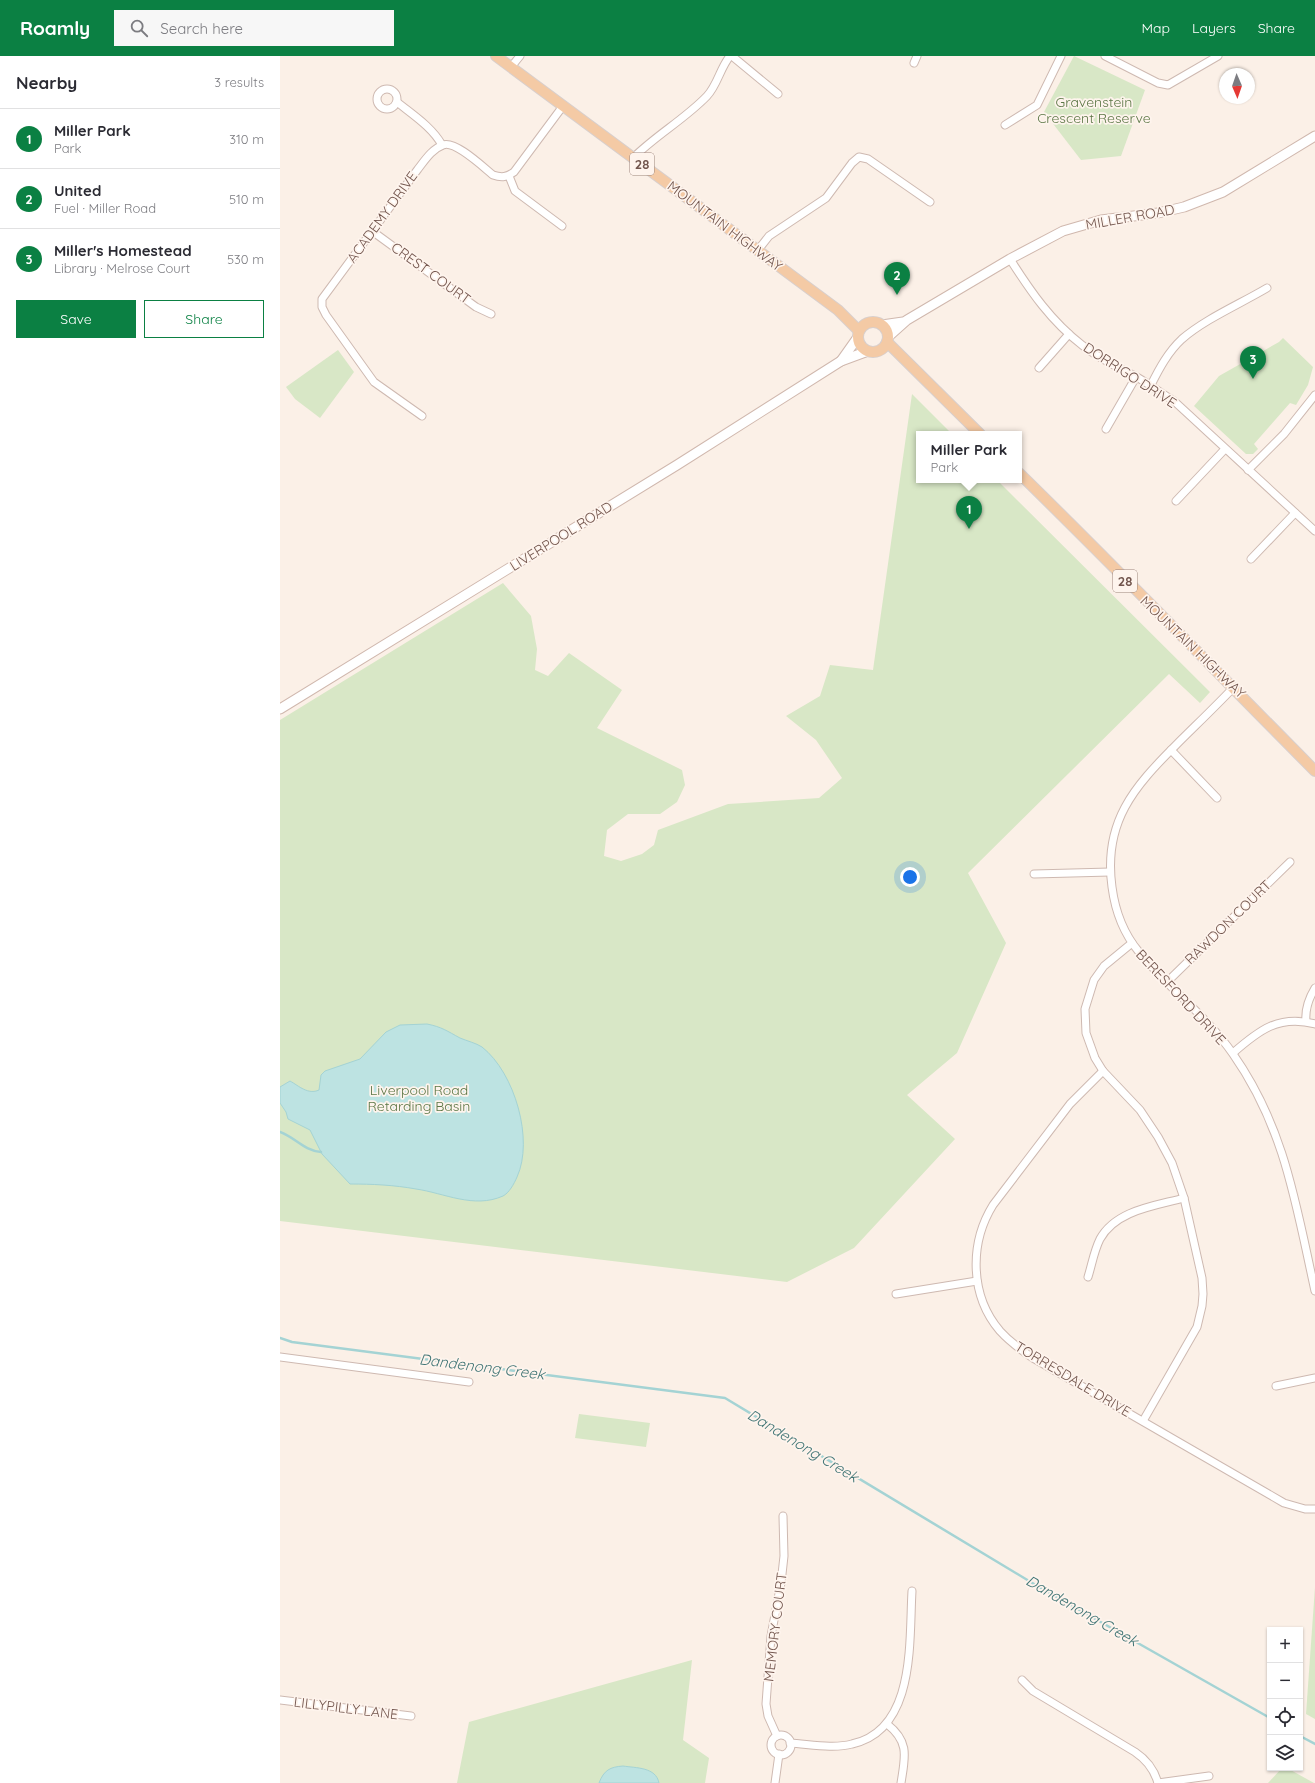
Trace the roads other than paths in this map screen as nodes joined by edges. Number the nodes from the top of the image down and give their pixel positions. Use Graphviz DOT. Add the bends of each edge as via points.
graph roads {
  1 [pos="496,56"];
  2 [pos="520,56"];
  3 [pos="731,56"];
  4 [pos="1061,56"];
  5 [pos="1105,56"];
  6 [pos="1218,56"];
  7 [pos="511,67"];
  8 [pos="778,94"];
  9 [pos="397,102"];
  10 [pos="563,106"];
  11 [pos="1004,125"];
  12 [pos="1315,136"];
  13 [pos="442,145"];
  14 [pos="633,158"];
  15 [pos="509,176"];
  16 [pos="930,202"];
  17 [pos="562,226"];
  18 [pos="372,230"];
  19 [pos="758,250"];
  20 [pos="1010,258"];
  21 [pos="1267,288"];
  22 [pos="491,314"];
  23 [pos="903,322"];
  24 [pos="882,325"];
  25 [pos="861,331"];
  26 [pos="1069,334"];
  27 [pos="888,340"];
  28 [pos="872,352"];
  29 [pos="903,358"];
  30 [pos="841,361"];
  31 [pos="1039,368"];
  32 [pos="1136,377"];
  33 [pos="1150,385"];
  34 [pos="1315,395"];
  35 [pos="422,416"];
  36 [pos="1106,429"];
  37 [pos="977,431"];
  38 [pos="1225,449"];
  39 [pos="1248,470"];
  40 [pos="1022,476"];
  41 [pos="1176,502"];
  42 [pos="1295,513"];
  43 [pos="1315,531"];
  44 [pos="1251,560"];
  45 [pos="1234,687"];
  46 [pos="280,709"];
  47 [pos="1171,750"];
  48 [pos="1313,766"];
  49 [pos="1217,798"];
  50 [pos="1290,862"];
  51 [pos="1110,872"];
  52 [pos="1034,874"];
  53 [pos="1132,943"];
  54 [pos="1167,982"];
  55 [pos="1315,988"];
  56 [pos="1306,1021"];
  57 [pos="1315,1024"];
  58 [pos="1233,1053"];
  59 [pos="1103,1071"];
  60 [pos="1184,1198"];
  61 [pos="1088,1277"];
  62 [pos="977,1281"];
  63 [pos="1315,1291"];
  64 [pos="896,1294"];
  65 [pos="280,1357"];
  66 [pos="1315,1378"];
  67 [pos="469,1382"];
  68 [pos="1276,1386"];
  69 [pos="1143,1421"];
  70 [pos="1315,1509"];
  71 [pos="783,1516"];
  72 [pos="912,1591"];
  73 [pos="1022,1680"];
  74 [pos="280,1700"];
  75 [pos="411,1716"];
  76 [pos="887,1724"];
  77 [pos="777,1736"];
  78 [pos="790,1743"];
  79 [pos="779,1754"];
  80 [pos="1209,1776"];
  81 [pos="775,1783"];
  82 [pos="901,1783"];
  83 [pos="1158,1783"];
  1 -- 7 [label="main road, MOUNTAIN HIGHWAY / 28"];
  2 -- 7 [label="street"];
  3 -- 8 [label="street"];
  3 -- 14 [label="street" via="708,95"];
  4 -- 11 [label="street" via="1037,105"];
  5 -- 6 [label="street" via="1158,83 1168,85"];
  7 -- 10 [label="main road, MOUNTAIN HIGHWAY / 28"];
  9 -- 13 [label="street" via="430,129"];
  10 -- 14 [label="main road, MOUNTAIN HIGHWAY / 28"];
  10 -- 15 [label="street"];
  12 -- 20 [label="main road, MILLER ROAD" via="1239,183 1206,199 1158,213 1082,225 1063,231"];
  13 -- 15 [label="street" via="455,146 493,175 500,178"];
  13 -- 18 [label="street, ACADEMY DRIVE" via="431,152"];
  14 -- 19 [label="main road, MOUNTAIN HIGHWAY / 28"];
  15 -- 17 [label="street" via="515,191"];
  16 -- 19 [label="street" via="868,159 859,157 826,198 769,236"];
  18 -- 22 [label="street, CREST COURT" via="476,307"];
  18 -- 35 [label="street, ACADEMY DRIVE" via="322,299 322,307 374,382"];
  19 -- 25 [label="main road, MOUNTAIN HIGHWAY / 28" via="838,310"];
  20 -- 23 [label="main road, MILLER ROAD"];
  20 -- 26 [label="street, DORRIGO DRIVE" via="1034,297 1049,316"];
  21 -- 33 [label="street" via="1182,339"];
  23 -- 24 [label="main road, MILLER ROAD"];
  23 -- 27 [label="main road, MILLER ROAD"];
  24 -- 25 [label="main road" via="877,322"];
  24 -- 27 [label="main road" via="886,328"];
  25 -- 28 [label="main road, 28" via="859,343"];
  25 -- 30 [label="main road, LIVERPOOL ROAD"];
  26 -- 31 [label="street"];
  26 -- 32 [label="street, DORRIGO DRIVE" via="1098,356"];
  27 -- 28 [label="main road" via="884,347"];
  27 -- 29 [label="main road"];
  28 -- 29 [label="main road"];
  28 -- 30 [label="main road, LIVERPOOL ROAD"];
  29 -- 37 [label="main road"];
  30 -- 46 [label="main road, LIVERPOOL ROAD"];
  32 -- 33 [label="street, DORRIGO DRIVE"];
  32 -- 36 [label="street"];
  33 -- 38 [label="street, DORRIGO DRIVE" via="1174,401"];
  34 -- 39 [label="street" via="1284,434"];
  38 -- 39 [label="street, DORRIGO DRIVE"];
  38 -- 41 [label="street"];
  39 -- 42 [label="street, DORRIGO DRIVE"];
  40 -- 45 [label="main road, MOUNTAIN HIGHWAY / 28"];
  42 -- 43 [label="street, DORRIGO DRIVE"];
  42 -- 44 [label="street"];
  45 -- 47 [label="street, BERESFORD DRIVE"];
  45 -- 48 [label="main road, MOUNTAIN HIGHWAY / 28"];
  47 -- 49 [label="street"];
  47 -- 51 [label="street, BERESFORD DRIVE" via="1150,770 1132,793 1117,823 1111,849"];
  50 -- 54 [label="street, RAWDON COURT"];
  51 -- 52 [label="street"];
  51 -- 53 [label="street, BERESFORD DRIVE" via="1113,897 1120,920"];
  53 -- 54 [label="street, BERESFORD DRIVE"];
  53 -- 59 [label="street" via="1104,966 1094,980 1088,996 1086,1033"];
  54 -- 58 [label="street, BERESFORD DRIVE"];
  55 -- 56 [label="street" via="1305,1014"];
  56 -- 57 [label="street"];
  56 -- 58 [label="street" via="1287,1022 1259,1031"];
  58 -- 63 [label="street, BERESFORD DRIVE" via="1264,1106 1278,1138"];
  59 -- 60 [label="street" via="1140,1110 1158,1137 1172,1163"];
  59 -- 62 [label="street, TORRESDALE DRIVE" via="1070,1104 988,1213 979,1236 976,1253"];
  60 -- 61 [label="street" via="1136,1211 1120,1218 1109,1227 1096,1249"];
  60 -- 69 [label="street" via="1202,1278 1202,1306 1197,1327"];
  62 -- 64 [label="street"];
  62 -- 69 [label="street, TORRESDALE DRIVE" via="992,1319 1011,1343"];
  65 -- 67 [label="street"];
  66 -- 68 [label="street"];
  69 -- 70 [label="street, TORRESDALE DRIVE" via="1284,1504 1305,1510"];
  71 -- 77 [label="street, MEMORY COURT" via="784,1556 770,1642 766,1704 768,1716"];
  72 -- 76 [label="street" via="904,1690"];
  73 -- 83 [label="street" via="1033,1691 1146,1760"];
  74 -- 75 [label="street, LILLYPILLY LANE"];
  76 -- 78 [label="street" via="872,1736 852,1744 839,1746"];
  76 -- 82 [label="street" via="897,1732 905,1750"];
  77 -- 78 [label="street" via="784,1736"];
  77 -- 79 [label="street" via="771,1744 773,1751"];
  78 -- 79 [label="street" via="789,1750"];
  79 -- 81 [label="street"];
  80 -- 83 [label="street"];
}
